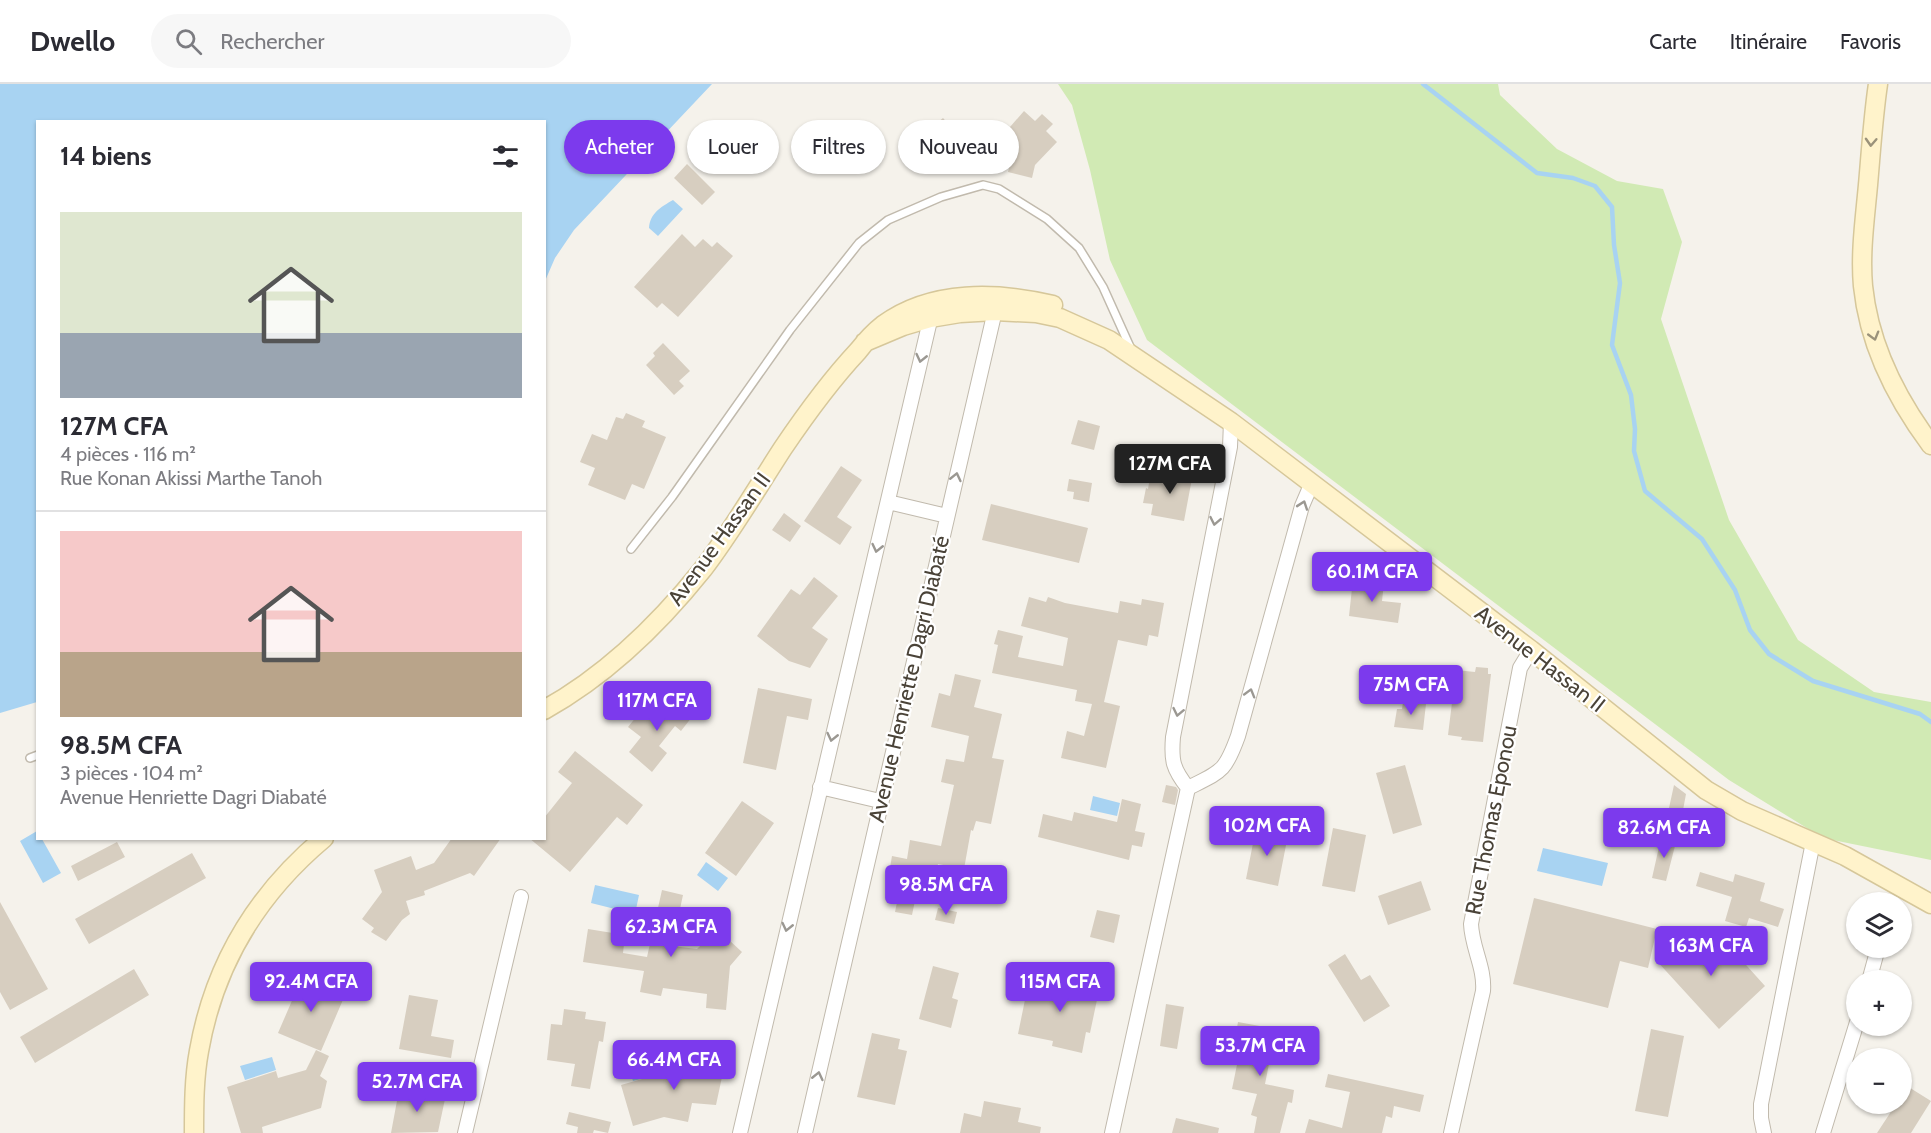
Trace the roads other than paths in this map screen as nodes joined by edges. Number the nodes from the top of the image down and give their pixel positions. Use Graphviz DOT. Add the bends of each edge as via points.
graph roads {
  1 [pos="1878,84"];
  2 [pos="996,303"];
  3 [pos="933,310"];
  4 [pos="1133,355"];
  5 [pos="1231,422"];
  6 [pos="1931,445"];
  7 [pos="1311,485"];
  8 [pos="888,502"];
  9 [pos="947,516"];
  10 [pos="631,549"];
  11 [pos="1531,651"];
  12 [pos="546,709"];
  13 [pos="820,787"];
  14 [pos="1188,788"];
  15 [pos="880,801"];
  16 [pos="322,840"];
  17 [pos="1814,842"];
  18 [pos="521,897"];
  19 [pos="1931,904"];
  20 [pos="1853,1036"];
  21 [pos="194,1133"];
  22 [pos="465,1133"];
  23 [pos="740,1133"];
  24 [pos="805,1133"];
  25 [pos="1112,1133"];
  26 [pos="1451,1133"];
  27 [pos="1764,1133"];
  28 [pos="1823,1133"];
  1 -- 6 [label="street, one-way" via="1862,255 1863,286 1884,366 1898,396"];
  2 -- 3 [label="street, Avenue Hassan II" via="968,296"];
  2 -- 4 [label="street, Avenue Hassan II" via="1023,298 1053,305 1078,316"];
  9 -- 2 [label="street, Avenue Henriette Dagri Diabaté, one-way"];
  3 -- 8 [label="street, one-way"];
  3 -- 12 [label="street, Avenue Hassan II" via="865,342 809,410 704,567 668,611 604,670"];
  4 -- 5 [label="street, Avenue Hassan II"];
  4 -- 10 [label="lane" via="1103,287 1079,248 1047,219 999,189 983,185 941,198 888,220 859,243 790,330"];
  5 -- 7 [label="street, Avenue Hassan II"];
  5 -- 14 [label="street, one-way" via="1230,447 1173,737 1176,773"];
  7 -- 11 [label="street, Avenue Hassan II"];
  14 -- 7 [label="street, one-way" via="1217,774 1229,761"];
  8 -- 9 [label="street"];
  8 -- 13 [label="street, one-way"];
  9 -- 15 [label="street, Avenue Henriette Dagri Diabaté"];
  11 -- 17 [label="street, Avenue Hassan II" via="1706,790 1742,811"];
  11 -- 26 [label="street, Rue Thomas Eponou" via="1520,668 1471,924 1483,991"];
  13 -- 15 [label="street"];
  13 -- 23 [label="street, one-way"];
  14 -- 25 [label="street"];
  24 -- 15 [label="street, Avenue Henriette Dagri Diabaté, one-way"];
  16 -- 21 [label="street" via="298,860 261,903 231,951 212,1000 199,1051"];
  17 -- 19 [label="street, Avenue Hassan II"];
  17 -- 27 [label="street" via="1761,1104"];
  18 -- 22 [label="street"];
  20 -- 28 [label="street"];
}
